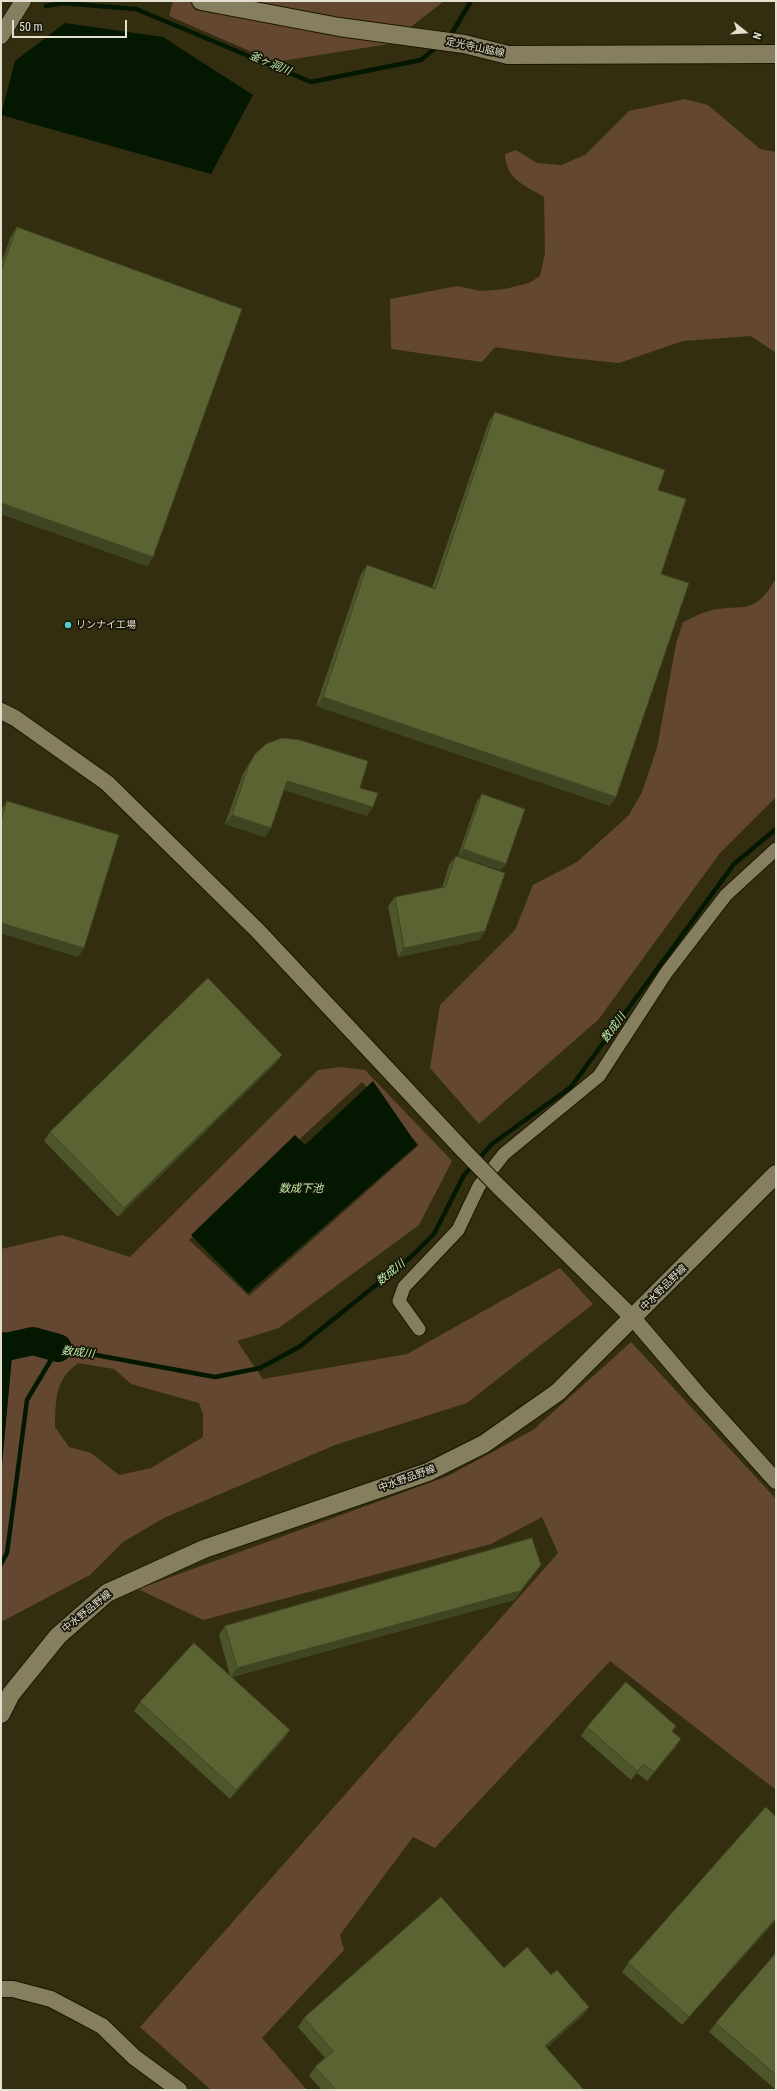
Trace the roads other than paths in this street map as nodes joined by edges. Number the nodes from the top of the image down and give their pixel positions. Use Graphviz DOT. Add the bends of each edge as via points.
graph roads {
  1 [pos="23,1"];
  2 [pos="201,1"];
  3 [pos="1,36"];
  4 [pos="776,54"];
  5 [pos="1,711"];
  6 [pos="776,849"];
  7 [pos="776,1174"];
  8 [pos="633,1318"];
  9 [pos="419,1330"];
  10 [pos="776,1481"];
  11 [pos="1,1714"];
  12 [pos="1,1989"];
  13 [pos="179,2090"];
  1 -- 3 [label="street"];
  2 -- 4 [label="main road, 定光寺山脇線" via="339,27 454,42 508,55"];
  5 -- 8 [label="street, bridge" via="15,718 107,783 258,931 464,1151"];
  6 -- 9 [label="street" via="726,895 666,973 599,1076 504,1154 479,1186 458,1230 404,1287 399,1301"];
  7 -- 8 [label="main road, 中水野品野線"];
  8 -- 10 [label="street"];
  8 -- 11 [label="main road, 中水野品野線" via="558,1392 484,1444 428,1472 204,1549 107,1593 58,1636 11,1694"];
  12 -- 13 [label="street" via="13,1989 51,1999 102,2026 134,2057"];
}
